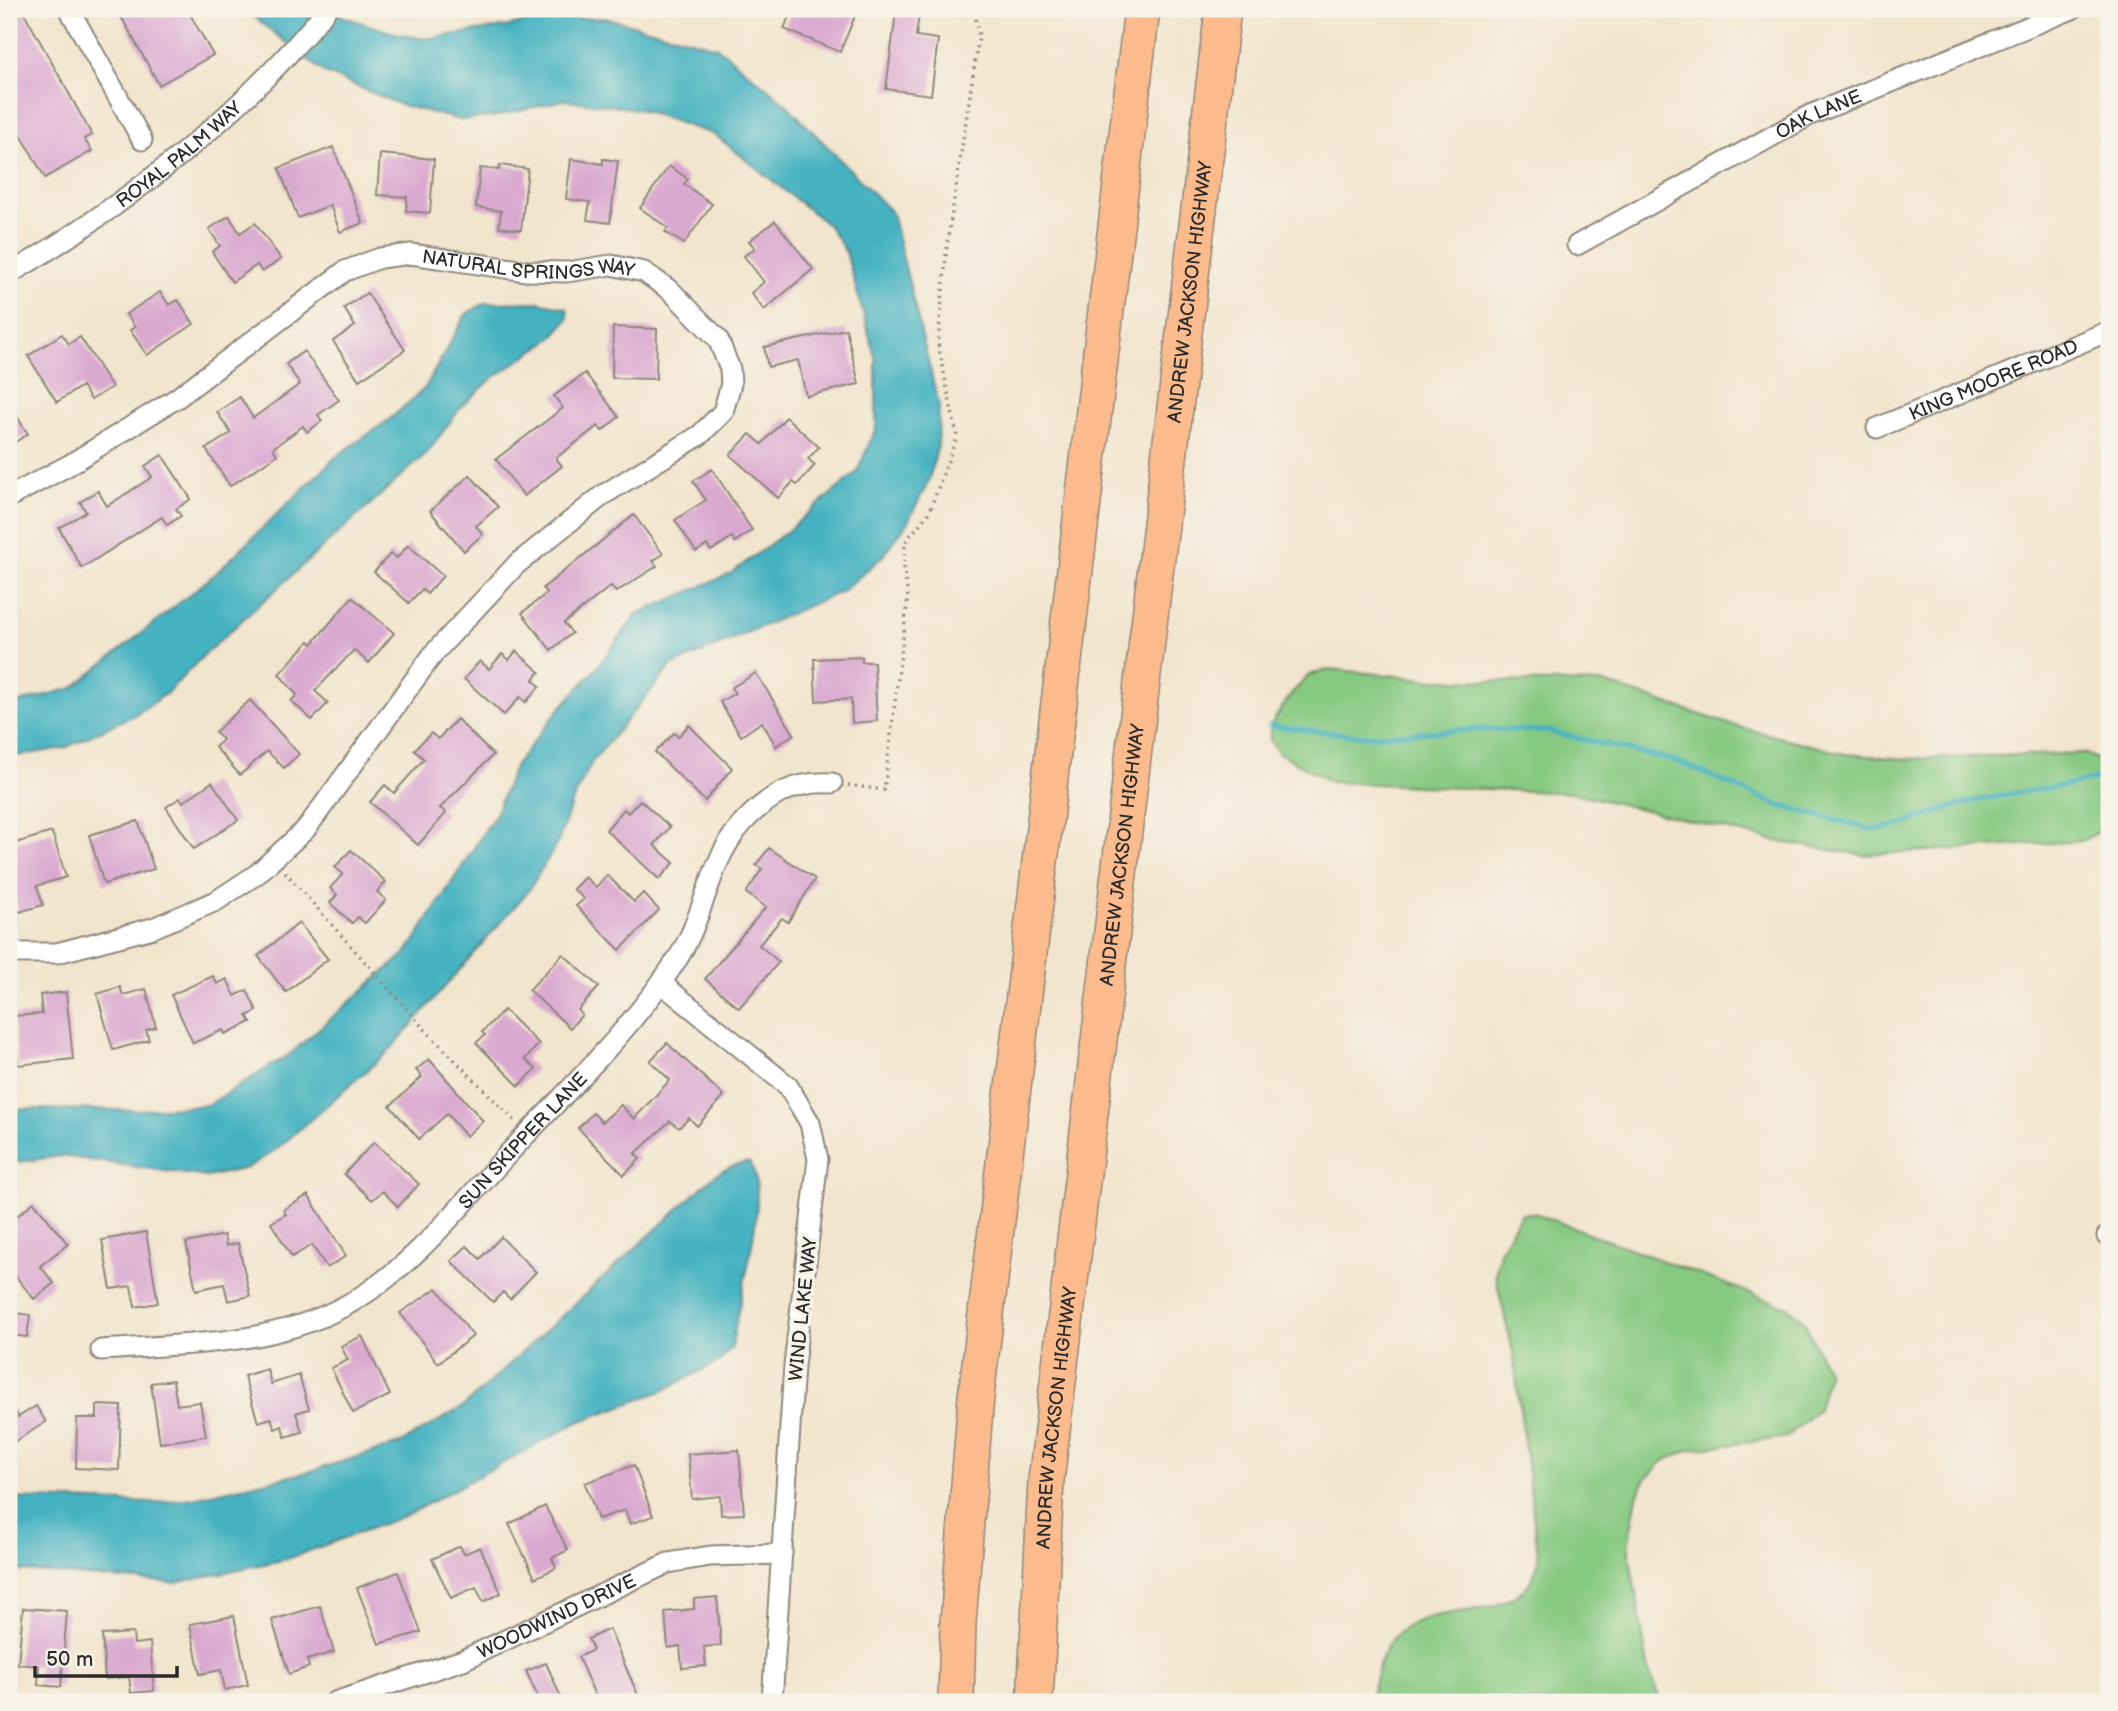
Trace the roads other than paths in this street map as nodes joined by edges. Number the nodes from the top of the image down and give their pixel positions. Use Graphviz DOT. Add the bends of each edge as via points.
graph roads {
  1 [pos="69,9"];
  2 [pos="327,9"];
  3 [pos="1142,9"];
  4 [pos="1223,9"];
  5 [pos="2072,9"];
  6 [pos="142,140"];
  7 [pos="1577,245"];
  8 [pos="9,274"];
  9 [pos="2109,331"];
  10 [pos="1877,428"];
  11 [pos="9,497"];
  12 [pos="832,783"];
  13 [pos="9,953"];
  14 [pos="660,983"];
  15 [pos="101,1350"];
  16 [pos="782,1554"];
  17 [pos="335,1702"];
  18 [pos="772,1702"];
  19 [pos="956,1702"];
  20 [pos="1035,1702"];
  1 -- 6 [label="street"];
  2 -- 8 [label="street, ROYAL PALM WAY" via="276,65 192,143 131,193"];
  3 -- 19 [label="highway" via="976,1397"];
  4 -- 20 [label="highway, ANDREW JACKSON HIGHWAY" via="1046,1481"];
  5 -- 7 [label="street, OAK LANE" via="1810,115"];
  9 -- 10 [label="street, KING MOORE ROAD"];
  11 -- 13 [label="street, NATURAL SPRINGS WAY" via="166,405 332,279 380,258 411,254 550,272 627,267 657,279 718,339 730,369 728,400 713,425 603,495 495,585 452,631 323,808 274,860 216,901 175,921 69,951"];
  12 -- 14 [label="street, SUN SKIPPER LANE" via="789,787 739,827 719,859 689,941"];
  14 -- 15 [label="street, SUN SKIPPER LANE" via="572,1088 408,1258 345,1306 308,1323 251,1338"];
  14 -- 16 [label="street, WIND LAKE WAY" via="788,1086 816,1141 816,1189 794,1366"];
  16 -- 17 [label="street, WOODWIND DRIVE" via="710,1556 668,1563 463,1660"];
  16 -- 18 [label="street, WIND LAKE WAY"];
}
